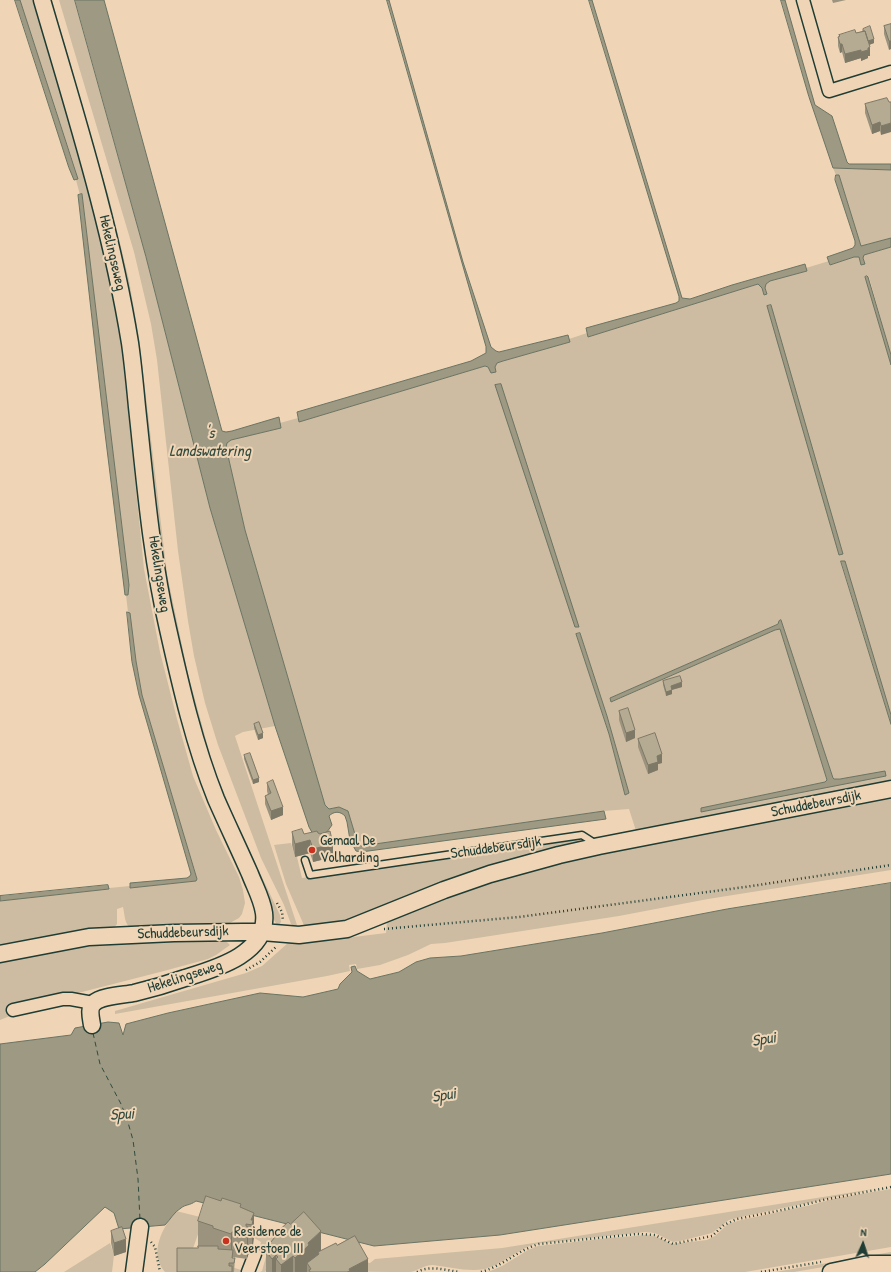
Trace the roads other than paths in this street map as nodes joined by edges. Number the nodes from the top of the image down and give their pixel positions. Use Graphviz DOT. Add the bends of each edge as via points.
graph roads {
  1 [pos="42,0"];
  2 [pos="803,0"];
  3 [pos="891,72"];
  4 [pos="891,789"];
  5 [pos="599,846"];
  6 [pos="305,860"];
  7 [pos="262,932"];
  8 [pos="0,954"];
  9 [pos="93,1003"];
  10 [pos="13,1010"];
  11 [pos="92,1025"];
  12 [pos="140,1227"];
  13 [pos="254,1254"];
  14 [pos="891,1264"];
  15 [pos="134,1272"];
  16 [pos="248,1272"];
  17 [pos="833,1272"];
  18 [pos="839,1272"];
  1 -- 7 [label="main road, Hekelingseweg" via="113,254 130,346 147,499 170,641 202,762 262,903"];
  2 -- 3 [label="street" via="829,91"];
  4 -- 5 [label="main road, Schuddebeursdijk"];
  5 -- 6 [label="lane, Schuddebeursdijk" via="582,835 310,875"];
  5 -- 7 [label="main road, Schuddebeursdijk" via="490,874 347,929 299,935"];
  7 -- 8 [label="main road, Schuddebeursdijk" via="89,937"];
  7 -- 9 [label="main road, Hekelingseweg" via="246,951 217,968 136,993"];
  9 -- 10 [label="street" via="63,999"];
  9 -- 11 [label="main road" via="90,1009"];
  12 -- 15 [label="main road"];
  13 -- 16 [label="street"];
  14 -- 17 [label="main road" via="869,1264"];
  17 -- 18 [label="main road"];
}
